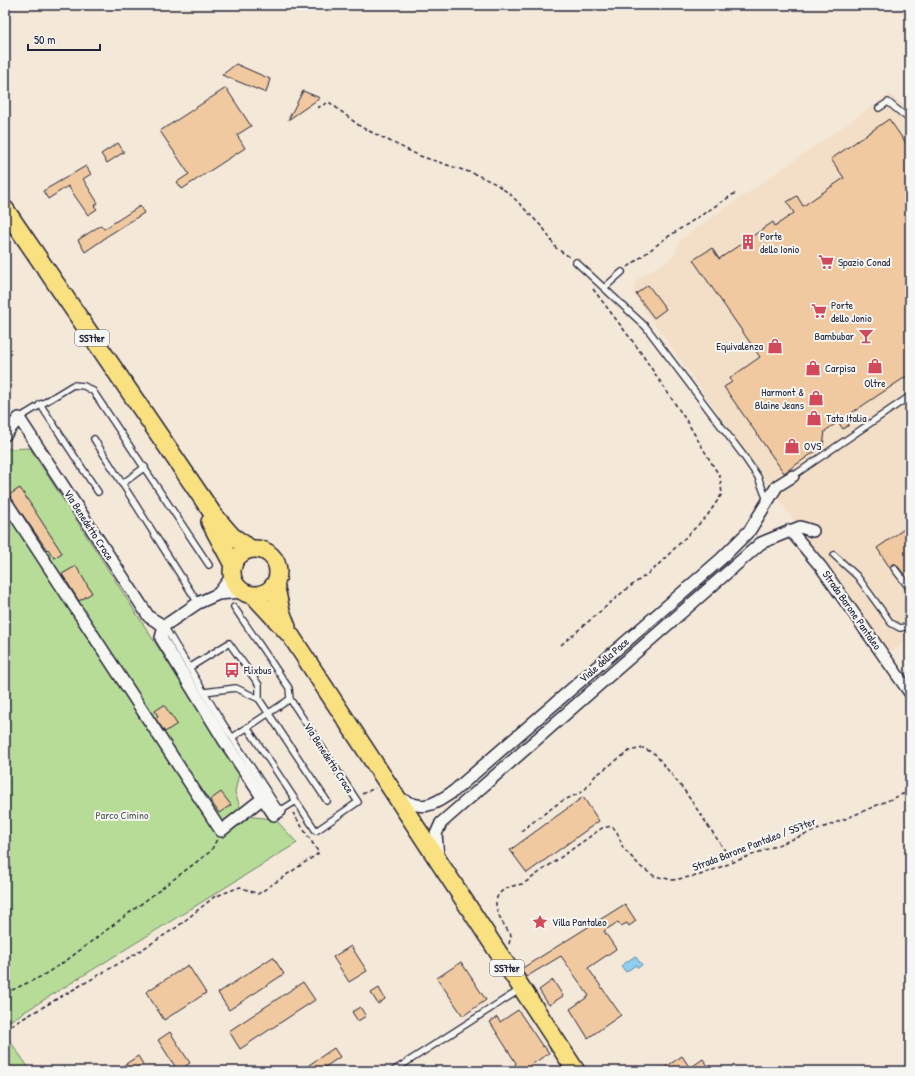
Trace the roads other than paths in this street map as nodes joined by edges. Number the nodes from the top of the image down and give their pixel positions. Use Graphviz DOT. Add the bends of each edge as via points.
graph roads {
  1 [pos="879,108"];
  2 [pos="910,120"];
  3 [pos="5,208"];
  4 [pos="575,262"];
  5 [pos="622,272"];
  6 [pos="604,288"];
  7 [pos="910,396"];
  8 [pos="40,404"];
  9 [pos="19,418"];
  10 [pos="5,435"];
  11 [pos="94,439"];
  12 [pos="145,467"];
  13 [pos="179,467"];
  14 [pos="793,476"];
  15 [pos="122,484"];
  16 [pos="98,492"];
  17 [pos="5,500"];
  18 [pos="768,503"];
  19 [pos="790,530"];
  20 [pos="814,531"];
  21 [pos="251,549"];
  22 [pos="834,555"];
  23 [pos="209,565"];
  24 [pos="894,568"];
  25 [pos="232,570"];
  26 [pos="276,584"];
  27 [pos="910,589"];
  28 [pos="218,594"];
  29 [pos="244,598"];
  30 [pos="198,603"];
  31 [pos="164,626"];
  32 [pos="910,626"];
  33 [pos="291,636"];
  34 [pos="189,668"];
  35 [pos="204,692"];
  36 [pos="910,693"];
  37 [pos="259,699"];
  38 [pos="290,699"];
  39 [pos="269,713"];
  40 [pos="247,727"];
  41 [pos="233,736"];
  42 [pos="391,789"];
  43 [pos="263,798"];
  44 [pos="296,801"];
  45 [pos="327,801"];
  46 [pos="284,809"];
  47 [pos="441,823"];
  48 [pos="415,827"];
  49 [pos="440,864"];
  50 [pos="521,989"];
  51 [pos="393,1071"];
  52 [pos="576,1071"];
  1 -- 2 [label="lane" via="888,102"];
  3 -- 13 [label="main road, SS7ter"];
  4 -- 6 [label="lane"];
  5 -- 6 [label="lane"];
  6 -- 18 [label="lane" via="646,327 744,454 758,477"];
  7 -- 14 [label="lane"];
  8 -- 9 [label="lane"];
  8 -- 12 [label="lane" via="74,385 84,386 93,391"];
  8 -- 16 [label="lane"];
  9 -- 10 [label="street"];
  9 -- 31 [label="street, Via Benedetto Croce" via="149,617"];
  11 -- 15 [label="lane"];
  12 -- 15 [label="lane"];
  12 -- 23 [label="lane"];
  13 -- 21 [label="main road" via="232,536"];
  13 -- 25 [label="main road"];
  14 -- 18 [label="street, Viale della Pace" via="777,486"];
  15 -- 30 [label="lane"];
  17 -- 43 [label="street" via="221,830"];
  18 -- 42 [label="street, Viale della Pace" via="750,530 721,558 454,792 429,806 419,806 407,803"];
  19 -- 20 [label="street, Viale della Pace" via="800,527"];
  19 -- 36 [label="street, Strada Barone Pantaleo" via="821,567"];
  19 -- 47 [label="street, Viale della Pace" via="760,543"];
  21 -- 25 [label="main road" via="240,554"];
  21 -- 26 [label="main road" via="266,551 276,562"];
  22 -- 32 [label="lane" via="857,576 891,623 900,628"];
  24 -- 27 [label="lane"];
  25 -- 28 [label="street"];
  25 -- 29 [label="main road" via="234,582"];
  26 -- 29 [label="main road" via="267,593"];
  26 -- 33 [label="main road" via="281,611"];
  28 -- 29 [label="street"];
  28 -- 30 [label="street"];
  29 -- 33 [label="main road"];
  29 -- 38 [label="lane, Via Benedetto Croce" via="289,688"];
  30 -- 31 [label="street"];
  31 -- 34 [label="lane"];
  31 -- 43 [label="street" via="161,638"];
  33 -- 42 [label="main road, SS7ter"];
  34 -- 35 [label="lane"];
  34 -- 37 [label="lane" via="229,643 258,686"];
  35 -- 37 [label="lane" via="236,688"];
  35 -- 41 [label="lane"];
  37 -- 39 [label="lane"];
  38 -- 39 [label="lane"];
  38 -- 44 [label="lane, Via Benedetto Croce" via="358,802 316,830"];
  39 -- 40 [label="lane"];
  39 -- 45 [label="lane"];
  40 -- 41 [label="lane"];
  40 -- 44 [label="lane, Via Benedetto Croce"];
  41 -- 46 [label="lane"];
  42 -- 48 [label="main road, SS7ter"];
  43 -- 46 [label="street" via="274,815"];
  44 -- 46 [label="lane"];
  47 -- 48 [label="street" via="427,828"];
  47 -- 49 [label="street" via="436,834"];
  48 -- 49 [label="main road, SS7ter"];
  49 -- 50 [label="main road, SS7ter"];
  50 -- 51 [label="lane"];
  50 -- 52 [label="main road, SS7ter"];
}
